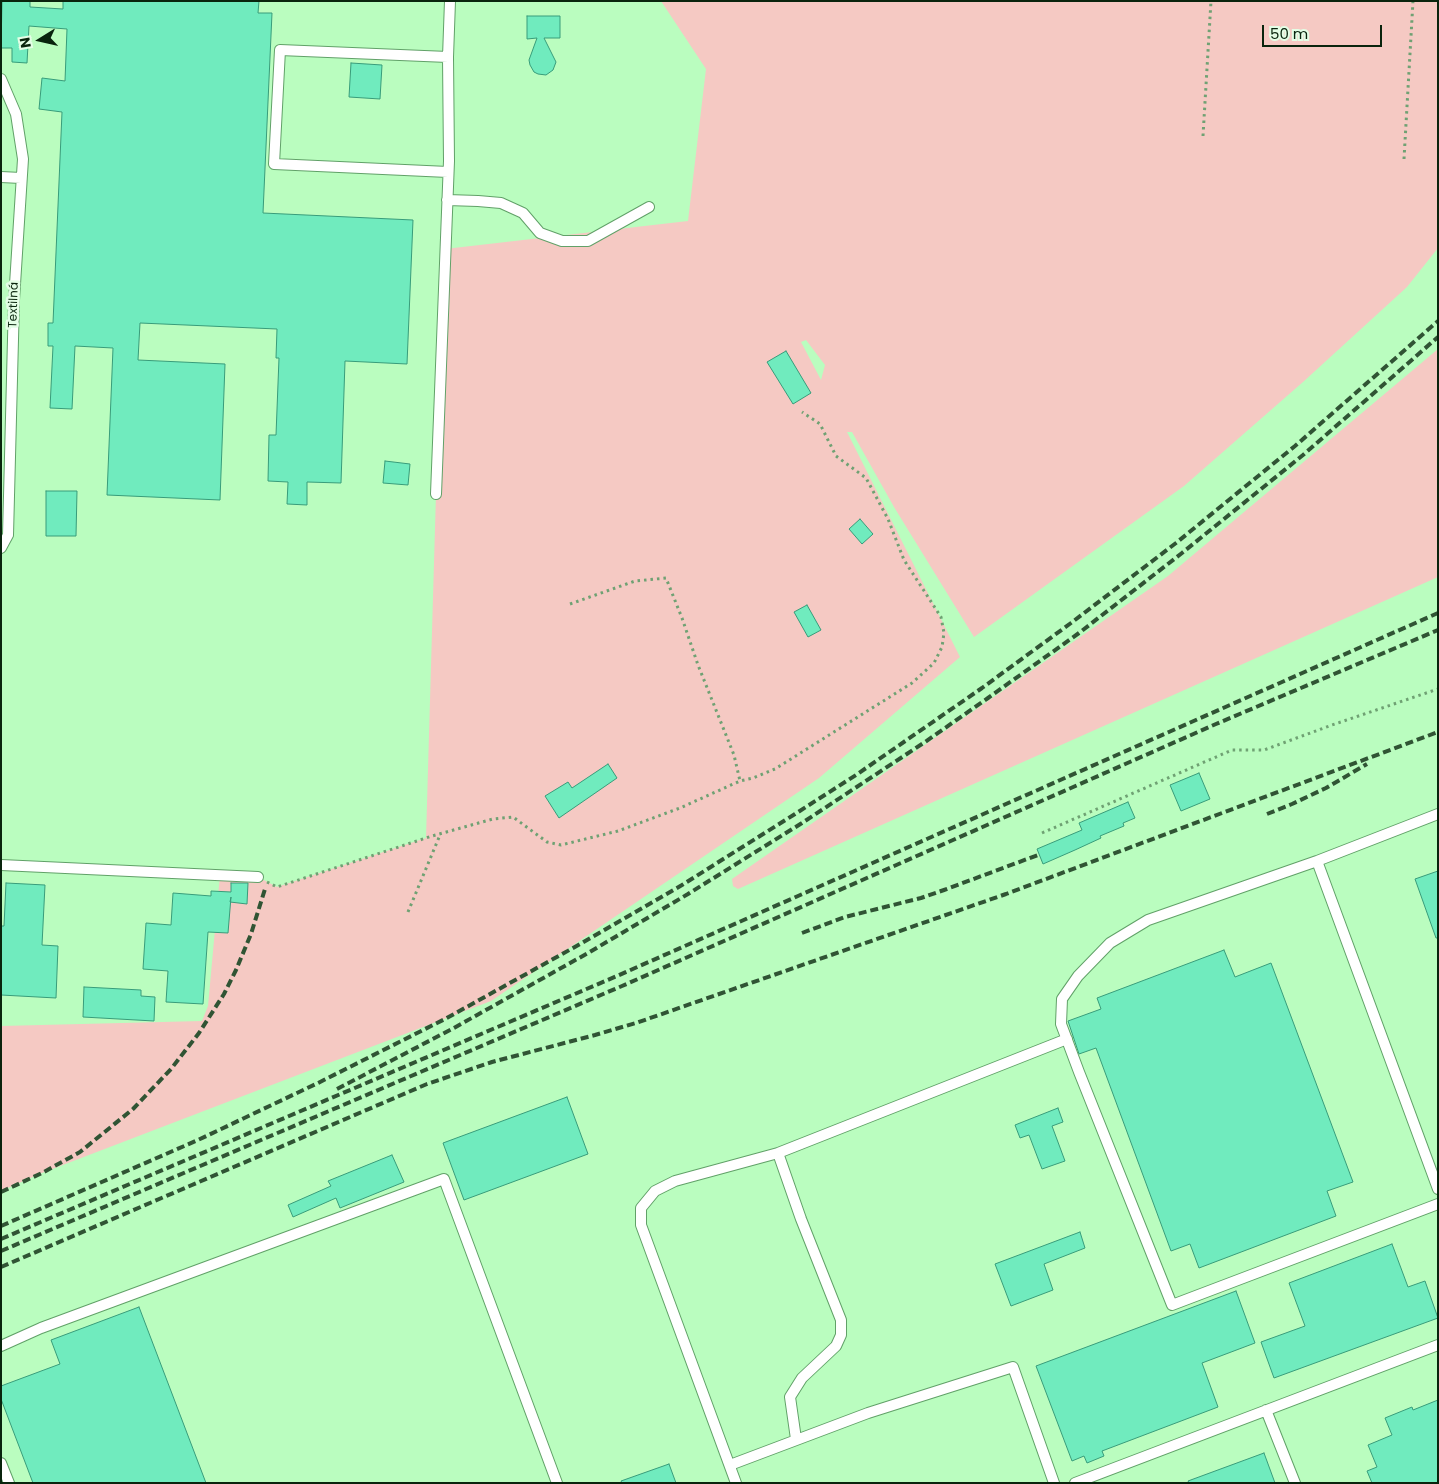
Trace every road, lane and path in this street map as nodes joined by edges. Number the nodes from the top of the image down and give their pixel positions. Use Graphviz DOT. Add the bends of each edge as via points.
graph roads {
  1 [pos="450,1"];
  2 [pos="1210,1"];
  3 [pos="1414,1"];
  4 [pos="448,57"];
  5 [pos="1,79"];
  6 [pos="1203,136"];
  7 [pos="1404,159"];
  8 [pos="448,172"];
  9 [pos="1,177"];
  10 [pos="22,178"];
  11 [pos="447,200"];
  12 [pos="649,207"];
  13 [pos="802,412"];
  14 [pos="436,494"];
  15 [pos="1,548"];
  16 [pos="570,604"];
  17 [pos="1438,688"];
  18 [pos="740,781"];
  19 [pos="1438,814"];
  20 [pos="1042,833"];
  21 [pos="440,834"];
  22 [pos="1317,860"];
  23 [pos="1,865"];
  24 [pos="258,877"];
  25 [pos="408,912"];
  26 [pos="1067,1039"];
  27 [pos="778,1153"];
  28 [pos="1438,1189"];
  29 [pos="1438,1204"];
  30 [pos="1438,1345"];
  31 [pos="1,1346"];
  32 [pos="1266,1410"];
  33 [pos="796,1439"];
  34 [pos="1,1463"];
  35 [pos="730,1465"];
  36 [pos="9,1483"];
  37 [pos="557,1483"];
  38 [pos="736,1483"];
  39 [pos="1054,1483"];
  40 [pos="1075,1483"];
  41 [pos="1295,1483"];
  1 -- 4 [label="lane"];
  2 -- 6 [label="path"];
  3 -- 7 [label="path"];
  4 -- 8 [label="lane"];
  4 -- 8 [label="lane" via="280,50 274,164"];
  5 -- 10 [label="lane, Textilná" via="16,114 23,159"];
  8 -- 11 [label="lane"];
  9 -- 10 [label="lane"];
  10 -- 15 [label="lane, Textilná" via="14,300 8,535"];
  11 -- 12 [label="lane" via="500,203 523,213 540,233 562,241 588,241"];
  11 -- 14 [label="lane"];
  13 -- 18 [label="path" via="820,424 836,456 866,478 888,519 904,560 941,617 942,647 934,663 912,683 775,769"];
  16 -- 18 [label="path" via="635,582 666,578 734,755"];
  17 -- 20 [label="path" via="1264,750 1232,750"];
  18 -- 21 [label="path" via="618,831 562,845 547,842 512,817"];
  19 -- 22 [label="lane"];
  21 -- 24 [label="path" via="277,887"];
  21 -- 25 [label="path"];
  22 -- 26 [label="lane" via="1148,920 1110,943 1078,976 1062,1000 1062,1024"];
  22 -- 28 [label="lane"];
  23 -- 24 [label="lane"];
  26 -- 27 [label="lane"];
  26 -- 29 [label="lane" via="1172,1305"];
  27 -- 33 [label="lane" via="841,1320 841,1336 836,1346 802,1378 790,1397"];
  27 -- 35 [label="lane" via="675,1182 655,1191 641,1208 641,1225"];
  30 -- 32 [label="lane"];
  31 -- 37 [label="lane" via="41,1328 444,1179"];
  32 -- 40 [label="lane"];
  32 -- 41 [label="lane"];
  33 -- 35 [label="lane"];
  33 -- 39 [label="lane" via="1013,1367"];
  34 -- 36 [label="lane"];
  35 -- 38 [label="lane"];
}
